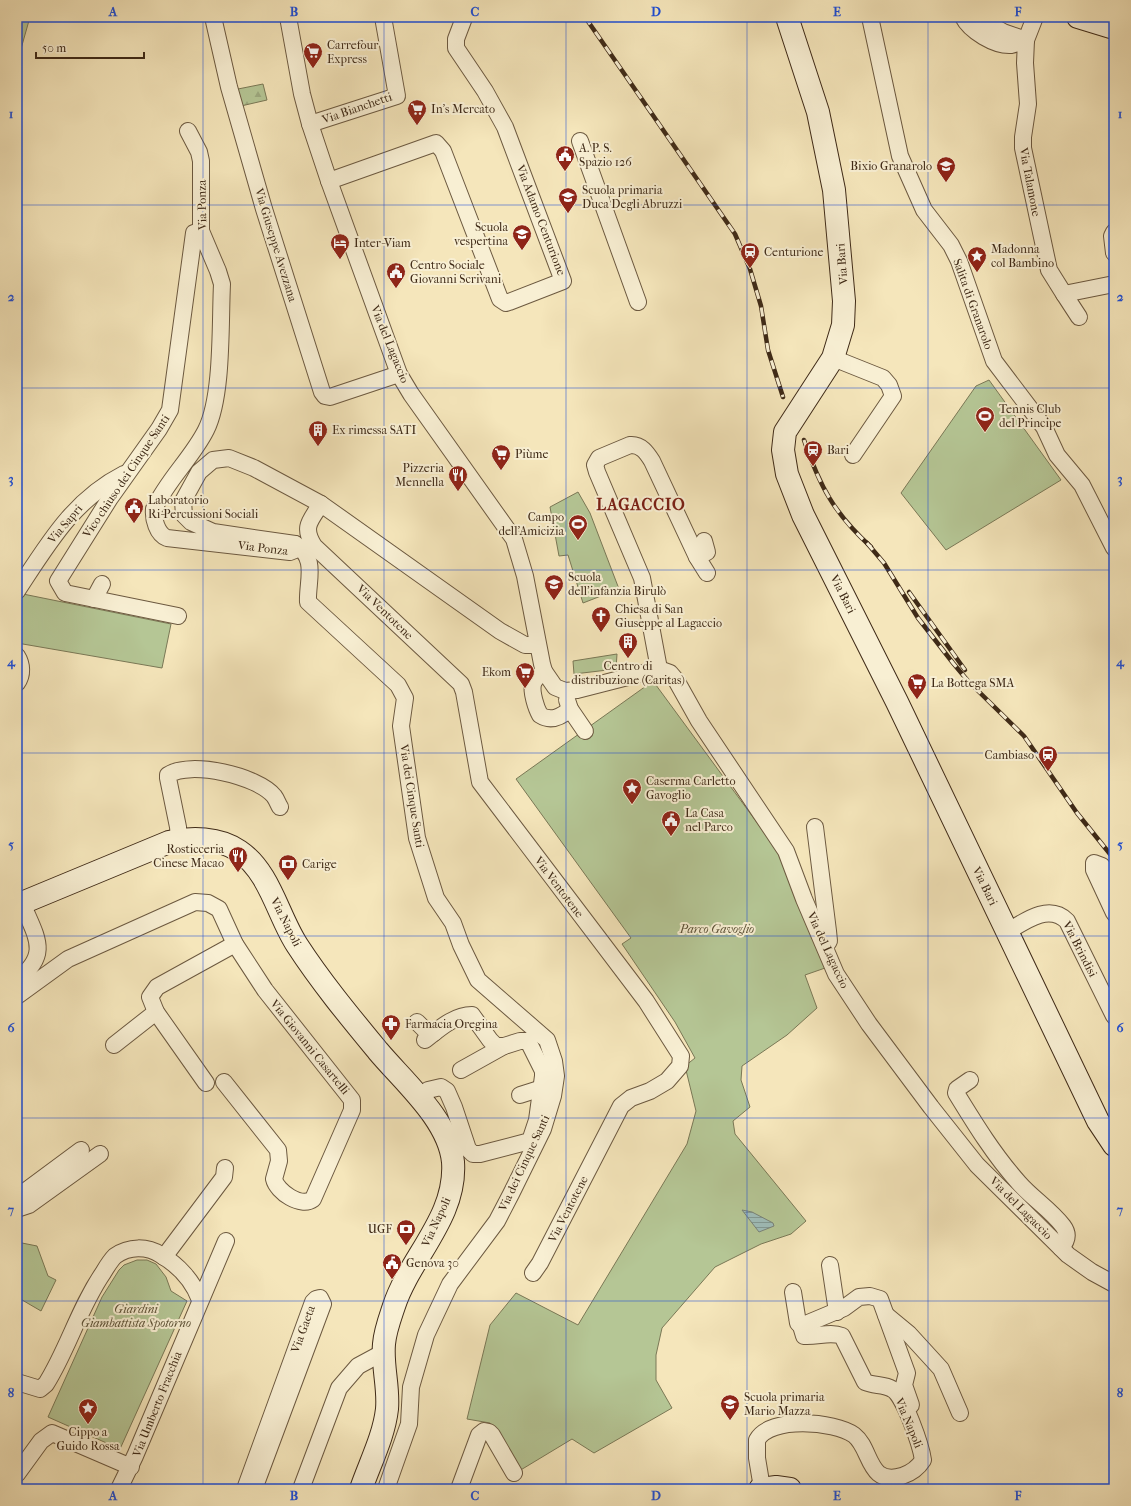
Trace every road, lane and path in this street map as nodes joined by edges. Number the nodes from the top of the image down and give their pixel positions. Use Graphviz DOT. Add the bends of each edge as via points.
graph roads {
  1 [pos="213,17"];
  2 [pos="288,17"];
  3 [pos="383,17"];
  4 [pos="787,17"];
  5 [pos="870,17"];
  6 [pos="963,17"];
  7 [pos="977,17"];
  8 [pos="1035,17"];
  9 [pos="1078,17"];
  10 [pos="464,18"];
  11 [pos="1114,28"];
  12 [pos="1026,40"];
  13 [pos="310,124"];
  14 [pos="188,131"];
  15 [pos="580,141"];
  16 [pos="329,181"];
  17 [pos="201,231"];
  18 [pos="1114,232"];
  19 [pos="1114,253"];
  20 [pos="1114,284"];
  21 [pos="1064,294"];
  22 [pos="638,302"];
  23 [pos="1078,317"];
  24 [pos="833,358"];
  25 [pos="399,374"];
  26 [pos="853,455"];
  27 [pos="128,472"];
  28 [pos="321,504"];
  29 [pos="704,541"];
  30 [pos="295,544"];
  31 [pos="1114,548"];
  32 [pos="697,557"];
  33 [pos="707,573"];
  34 [pos="102,584"];
  35 [pos="17,590"];
  36 [pos="94,599"];
  37 [pos="178,616"];
  38 [pos="537,645"];
  39 [pos="17,656"];
  40 [pos="659,669"];
  41 [pos="544,671"];
  42 [pos="17,682"];
  43 [pos="564,691"];
  44 [pos="570,709"];
  45 [pos="585,731"];
  46 [pos="280,807"];
  47 [pos="815,827"];
  48 [pos="179,840"];
  49 [pos="1114,885"];
  50 [pos="20,904"];
  51 [pos="1114,913"];
  52 [pos="1007,932"];
  53 [pos="235,944"];
  54 [pos="824,947"];
  55 [pos="17,980"];
  56 [pos="17,996"];
  57 [pos="156,1012"];
  58 [pos="1114,1016"];
  59 [pos="417,1022"];
  60 [pos="114,1045"];
  61 [pos="504,1046"];
  62 [pos="461,1070"];
  63 [pos="970,1080"];
  64 [pos="224,1082"];
  65 [pos="206,1083"];
  66 [pos="542,1088"];
  67 [pos="520,1095"];
  68 [pos="418,1098"];
  69 [pos="530,1141"];
  70 [pos="1114,1145"];
  71 [pos="81,1150"];
  72 [pos="100,1154"];
  73 [pos="225,1168"];
  74 [pos="17,1205"];
  75 [pos="17,1209"];
  76 [pos="226,1241"];
  77 [pos="1061,1248"];
  78 [pos="164,1257"];
  79 [pos="830,1265"];
  80 [pos="459,1266"];
  81 [pos="533,1273"];
  82 [pos="1114,1284"];
  83 [pos="793,1292"];
  84 [pos="200,1300"];
  85 [pos="837,1312"];
  86 [pos="885,1314"];
  87 [pos="801,1326"];
  88 [pos="384,1352"];
  89 [pos="17,1382"];
  90 [pos="960,1413"];
  91 [pos="927,1450"];
  92 [pos="131,1466"];
  93 [pos="514,1473"];
  94 [pos="17,1474"];
  95 [pos="119,1489"];
  96 [pos="245,1489"];
  97 [pos="254,1489"];
  98 [pos="301,1489"];
  99 [pos="361,1489"];
  100 [pos="386,1489"];
  101 [pos="459,1489"];
  102 [pos="761,1489"];
  103 [pos="790,1489"];
  1 -- 25 [label="street, Via Giuseppe Avezzana" via="229,87 264,209 322,392 330,397"];
  2 -- 13 [label="street, Via del Lagaccio"];
  3 -- 13 [label="street, Via Bianchetti" via="397,96"];
  4 -- 24 [label="street, Via Bari" via="818,112 834,190 844,300 843,325"];
  5 -- 31 [label="street, Salita di Granarolo" via="900,156 924,210 951,245 994,361 1044,427 1057,455 1082,485"];
  6 -- 12 [label="street" via="969,26 999,44 1011,45"];
  7 -- 12 [label="street" via="1003,32"];
  8 -- 12 [label="street, Via Talamone"];
  9 -- 11 [label="street"];
  10 -- 16 [label="street, Via Adamo Centurione" via="456,39 456,48 505,127 563,281 506,303 500,299 443,151 436,144"];
  12 -- 21 [label="street, Via Talamone" via="1028,104 1022,137 1025,162 1049,270"];
  13 -- 16 [label="street, Via del Lagaccio"];
  14 -- 17 [label="street, Via Ponza" via="201,161"];
  15 -- 22 [label="street"];
  16 -- 25 [label="street, Via del Lagaccio"];
  17 -- 27 [label="street, Vico chiuso dei Cinque Santi" via="194,233 170,410"];
  17 -- 30 [label="street, Via Ponza" via="222,284 216,396 206,430 156,505 156,523 161,534 167,538 290,552 296,549"];
  18 -- 19 [label="street"];
  20 -- 21 [label="street"];
  21 -- 23 [label="street, Via Talamone"];
  24 -- 26 [label="street" via="882,378 889,385 892,396"];
  24 -- 52 [label="street, Via Bari" via="785,432 783,450 787,474 803,515 897,702"];
  25 -- 38 [label="street, Via del Lagaccio" via="514,539 525,576"];
  27 -- 35 [label="street, Via Sapri" via="92,494 68,517"];
  27 -- 36 [label="street, Vico chiuso dei Cinque Santi" via="58,581 65,593"];
  28 -- 30 [label="street, Via Ponza" via="254,468 225,457 213,460 202,468 183,501 186,518 205,530"];
  28 -- 38 [label="street, Via Ponza" via="500,631 525,645"];
  28 -- 81 [label="street, Via Ventotene" via="307,528 314,546 461,684 480,782 646,1001 681,1056 680,1066 667,1081 631,1098 621,1106"];
  29 -- 32 [label="street" via="707,552"];
  30 -- 80 [label="street, Via dei Cinque Santi" via="309,561 308,601 398,686 405,698 401,726 417,838 436,898 454,923 461,945 478,980 547,1040 554,1061 556,1076 553,1096 543,1129 497,1221"];
  32 -- 33 [label="street"];
  32 -- 40 [label="street" via="652,461 642,449 630,445 599,458 596,464 597,472 642,578"];
  34 -- 36 [label="street"];
  36 -- 37 [label="street, Vico chiuso dei Cinque Santi"];
  38 -- 41 [label="street, Via del Lagaccio"];
  39 -- 42 [label="street" via="22,664"];
  40 -- 43 [label="street" via="592,688"];
  40 -- 54 [label="street, Via del Lagaccio" via="670,673 676,680 699,721 786,851"];
  41 -- 43 [label="street, Via del Lagaccio" via="555,687"];
  41 -- 44 [label="street" via="532,686 540,715 552,719 560,717"];
  43 -- 44 [label="street"];
  44 -- 45 [label="street"];
  46 -- 48 [label="street" via="274,796 256,784 233,774 182,768 168,775"];
  47 -- 54 [label="street" via="829,940"];
  48 -- 50 [label="street, Via Napoli"];
  48 -- 68 [label="street, Via Napoli" via="212,840 238,850 246,857 270,890 297,945 372,1044"];
  49 -- 51 [label="street" via="1102,866 1094,863 1094,870"];
  50 -- 55 [label="street" via="37,940 38,952 34,965"];
  52 -- 58 [label="street, Via Brindisi" via="1033,917 1051,912 1062,916 1067,920"];
  52 -- 70 [label="street, Via Bari" via="1098,1121"];
  53 -- 56 [label="street, Via Giovanni Casartelli" via="219,909 208,903 195,902 68,959"];
  53 -- 57 [label="street" via="154,989 150,999"];
  53 -- 64 [label="street, Via Giovanni Casartelli" via="269,995 352,1100 352,1110 313,1200 301,1202 279,1189 274,1179 279,1161 278,1150"];
  54 -- 77 [label="street, Via del Lagaccio" via="836,974 851,998 931,1107 977,1165"];
  57 -- 60 [label="street"];
  57 -- 65 [label="street"];
  59 -- 61 [label="street" via="429,1036 453,1019 472,1015 496,1046"];
  61 -- 62 [label="street"];
  61 -- 66 [label="street" via="528,1041 542,1071"];
  63 -- 77 [label="street, Via del Lagaccio" via="957,1089 956,1093 990,1149 1020,1184 1063,1226 1067,1237"];
  66 -- 67 [label="street"];
  66 -- 69 [label="street" via="537,1120"];
  68 -- 69 [label="street" via="436,1087 447,1091 468,1148 473,1154"];
  68 -- 88 [label="street, Via Napoli" via="436,1118 446,1136 452,1155 452,1177 449,1196 440,1218 395,1303"];
  69 -- 80 [label="street" via="496,1214"];
  71 -- 74 [label="street" via="27,1190"];
  72 -- 75 [label="street" via="28,1205"];
  73 -- 78 [label="street" via="224,1177"];
  76 -- 84 [label="street, Via Umberto Fracchia"];
  77 -- 82 [label="street, Via del Lagaccio" via="1092,1272"];
  78 -- 84 [label="street" via="191,1282"];
  78 -- 89 [label="street" via="154,1251 137,1248 115,1257 92,1290 46,1384 40,1389"];
  79 -- 85 [label="street"];
  80 -- 100 [label="street, Via dei Cinque Santi" via="426,1335 411,1387 409,1424"];
  83 -- 87 [label="street" via="798,1323"];
  84 -- 92 [label="street, Via Umberto Fracchia"];
  85 -- 86 [label="street, Via Napoli" via="859,1297 870,1296 880,1299"];
  85 -- 87 [label="street, Via Napoli"];
  86 -- 90 [label="street, Via Napoli" via="909,1334 941,1369"];
  86 -- 91 [label="street, Via Napoli" via="907,1373 904,1385"];
  87 -- 102 [label="street, Via Napoli" via="804,1336 834,1332 842,1336 865,1382 894,1389 902,1401 923,1460 920,1466 908,1474 895,1478 881,1475 874,1470 854,1435 823,1425 779,1426 766,1430 757,1440"];
  88 -- 98 [label="street" via="358,1366 339,1388"];
  88 -- 99 [label="street, Via Napoli" via="387,1401 384,1425"];
  92 -- 94 [label="street, Via Umberto Fracchia" via="52,1433 41,1441"];
  92 -- 95 [label="street"];
  93 -- 101 [label="street" via="492,1435 484,1431 479,1435"];
  96 -- 97 [label="street, Via Gaeta" via="313,1302 320,1298 323,1304"];
  102 -- 103 [label="street, Via Napoli"];
}
